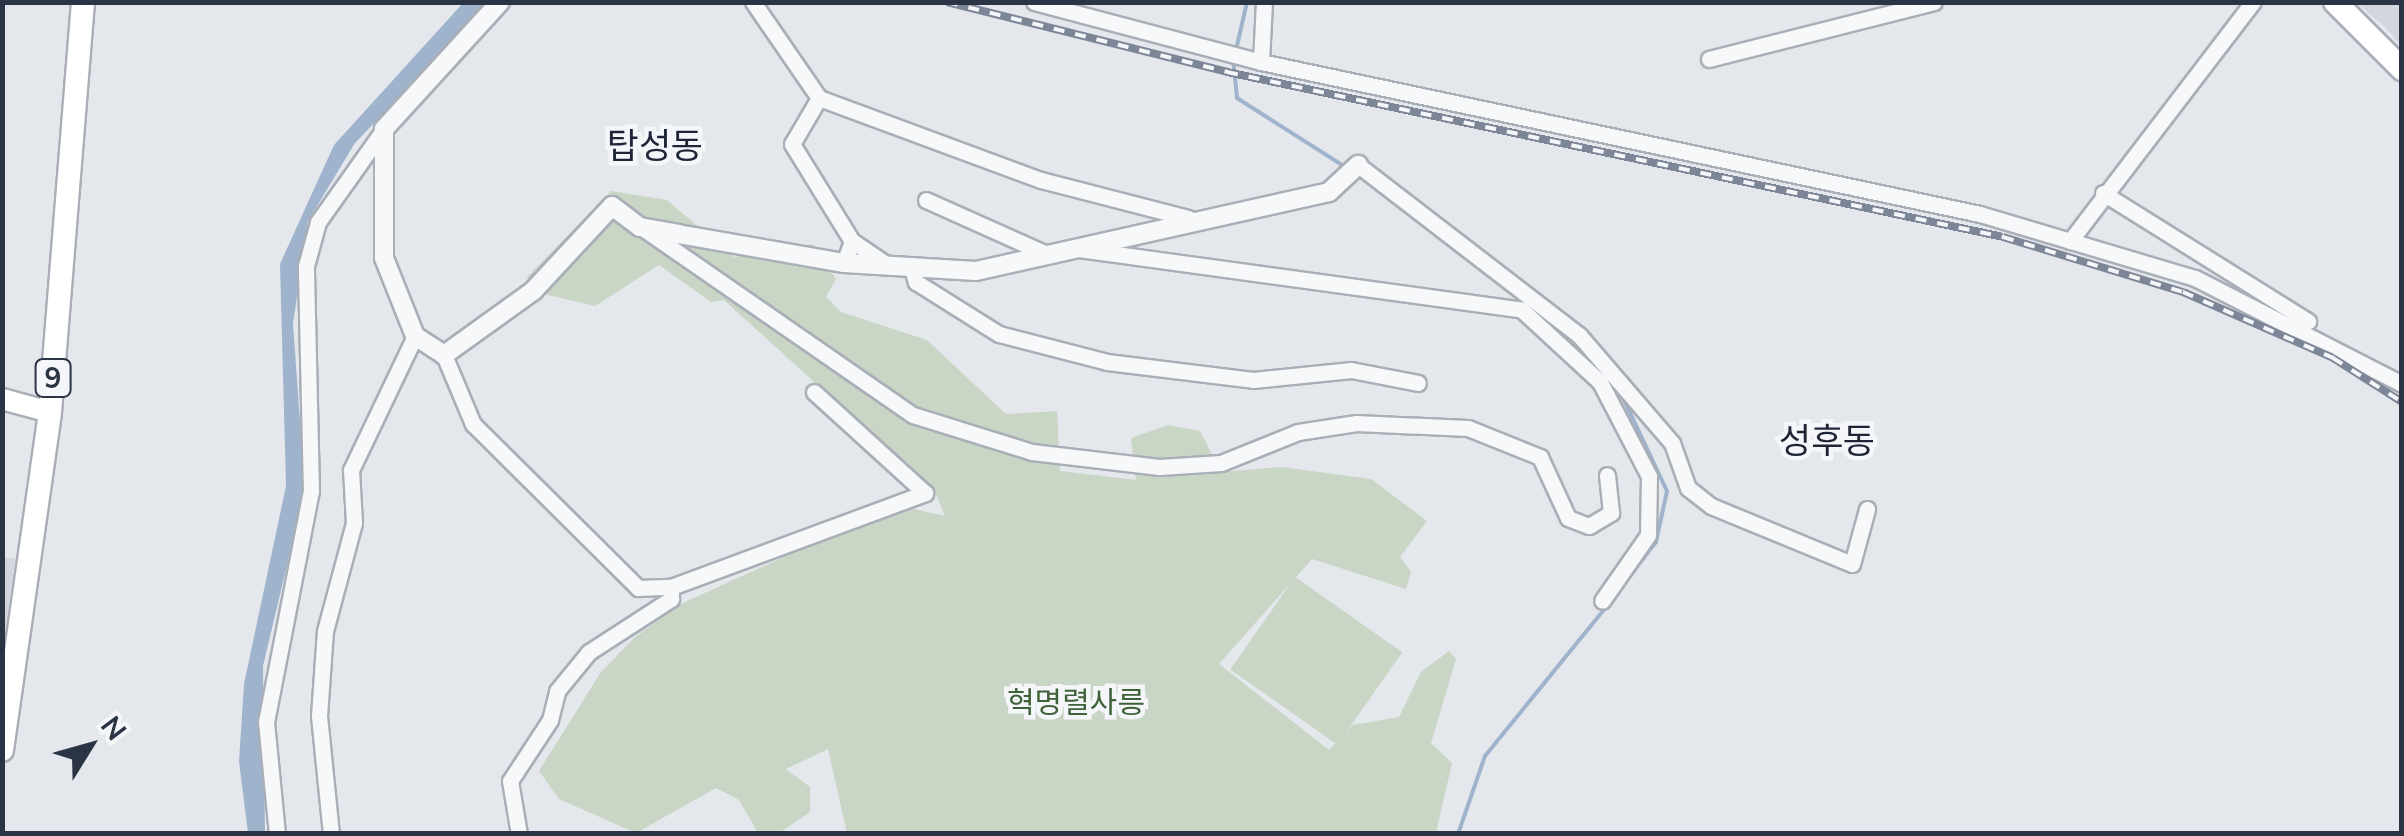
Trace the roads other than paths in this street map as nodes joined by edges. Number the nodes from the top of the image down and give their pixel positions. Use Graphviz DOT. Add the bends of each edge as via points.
graph roads {
  1 [pos="83,2"];
  2 [pos="500,2"];
  3 [pos="753,2"];
  4 [pos="1034,2"];
  5 [pos="1264,2"];
  6 [pos="1934,2"];
  7 [pos="2253,2"];
  8 [pos="2335,2"];
  9 [pos="1708,59"];
  10 [pos="1261,62"];
  11 [pos="2402,68"];
  12 [pos="819,98"];
  13 [pos="384,129"];
  14 [pos="1354,170"];
  15 [pos="2103,193"];
  16 [pos="926,200"];
  17 [pos="1188,218"];
  18 [pos="640,226"];
  19 [pos="852,240"];
  20 [pos="2070,241"];
  21 [pos="1070,248"];
  22 [pos="1047,254"];
  23 [pos="882,260"];
  24 [pos="844,263"];
  25 [pos="911,265"];
  26 [pos="415,336"];
  27 [pos="2341,345"];
  28 [pos="444,356"];
  29 [pos="1418,383"];
  30 [pos="2402,384"];
  31 [pos="814,392"];
  32 [pos="2,399"];
  33 [pos="50,412"];
  34 [pos="1607,475"];
  35 [pos="1867,510"];
  36 [pos="671,587"];
  37 [pos="1602,602"];
  38 [pos="5,712"];
  39 [pos="2,750"];
  40 [pos="276,834"];
  41 [pos="331,834"];
  42 [pos="520,834"];
  1 -- 33 [label="main road, 9"];
  2 -- 13 [label="street"];
  3 -- 12 [label="street"];
  4 -- 10 [label="street"];
  5 -- 10 [label="street"];
  6 -- 9 [label="street"];
  7 -- 15 [label="street"];
  8 -- 11 [label="main road"];
  10 -- 20 [label="street" via="1754,159"];
  12 -- 17 [label="street" via="1041,180"];
  12 -- 19 [label="street" via="792,144"];
  13 -- 26 [label="street" via="384,258"];
  13 -- 40 [label="street" via="318,222 306,266 311,491 266,722"];
  14 -- 17 [label="street" via="1328,192"];
  14 -- 35 [label="street" via="1579,335 1672,443 1688,488 1711,506 1852,564"];
  15 -- 20 [label="street"];
  15 -- 27 [label="street"];
  16 -- 22 [label="street"];
  17 -- 21 [label="street"];
  18 -- 24 [label="street"];
  18 -- 28 [label="street" via="612,206 533,291"];
  18 -- 34 [label="street" via="913,415 1032,452 1159,467 1221,464 1298,432 1356,423 1468,428 1540,457 1568,518 1589,526 1612,513"];
  19 -- 23 [label="street"];
  19 -- 24 [label="street"];
  20 -- 27 [label="street" via="2196,278"];
  21 -- 22 [label="street"];
  21 -- 37 [label="street" via="1522,310 1600,382 1649,476 1648,535"];
  22 -- 25 [label="street" via="976,271"];
  23 -- 24 [label="street"];
  23 -- 25 [label="street"];
  25 -- 29 [label="street" via="916,282 999,334 1107,362 1252,380 1351,370"];
  26 -- 28 [label="street"];
  26 -- 41 [label="street" via="351,470 354,523 325,631 318,716"];
  27 -- 30 [label="street"];
  28 -- 36 [label="street" via="455,400 547,491 568,528 617,576 638,588"];
  31 -- 36 [label="street" via="925,494"];
  32 -- 33 [label="main road"];
  33 -- 38 [label="main road, 9"];
  36 -- 42 [label="street" via="670,599 590,652 557,690 550,720 510,782"];
  38 -- 39 [label="main road, 9"];
}
